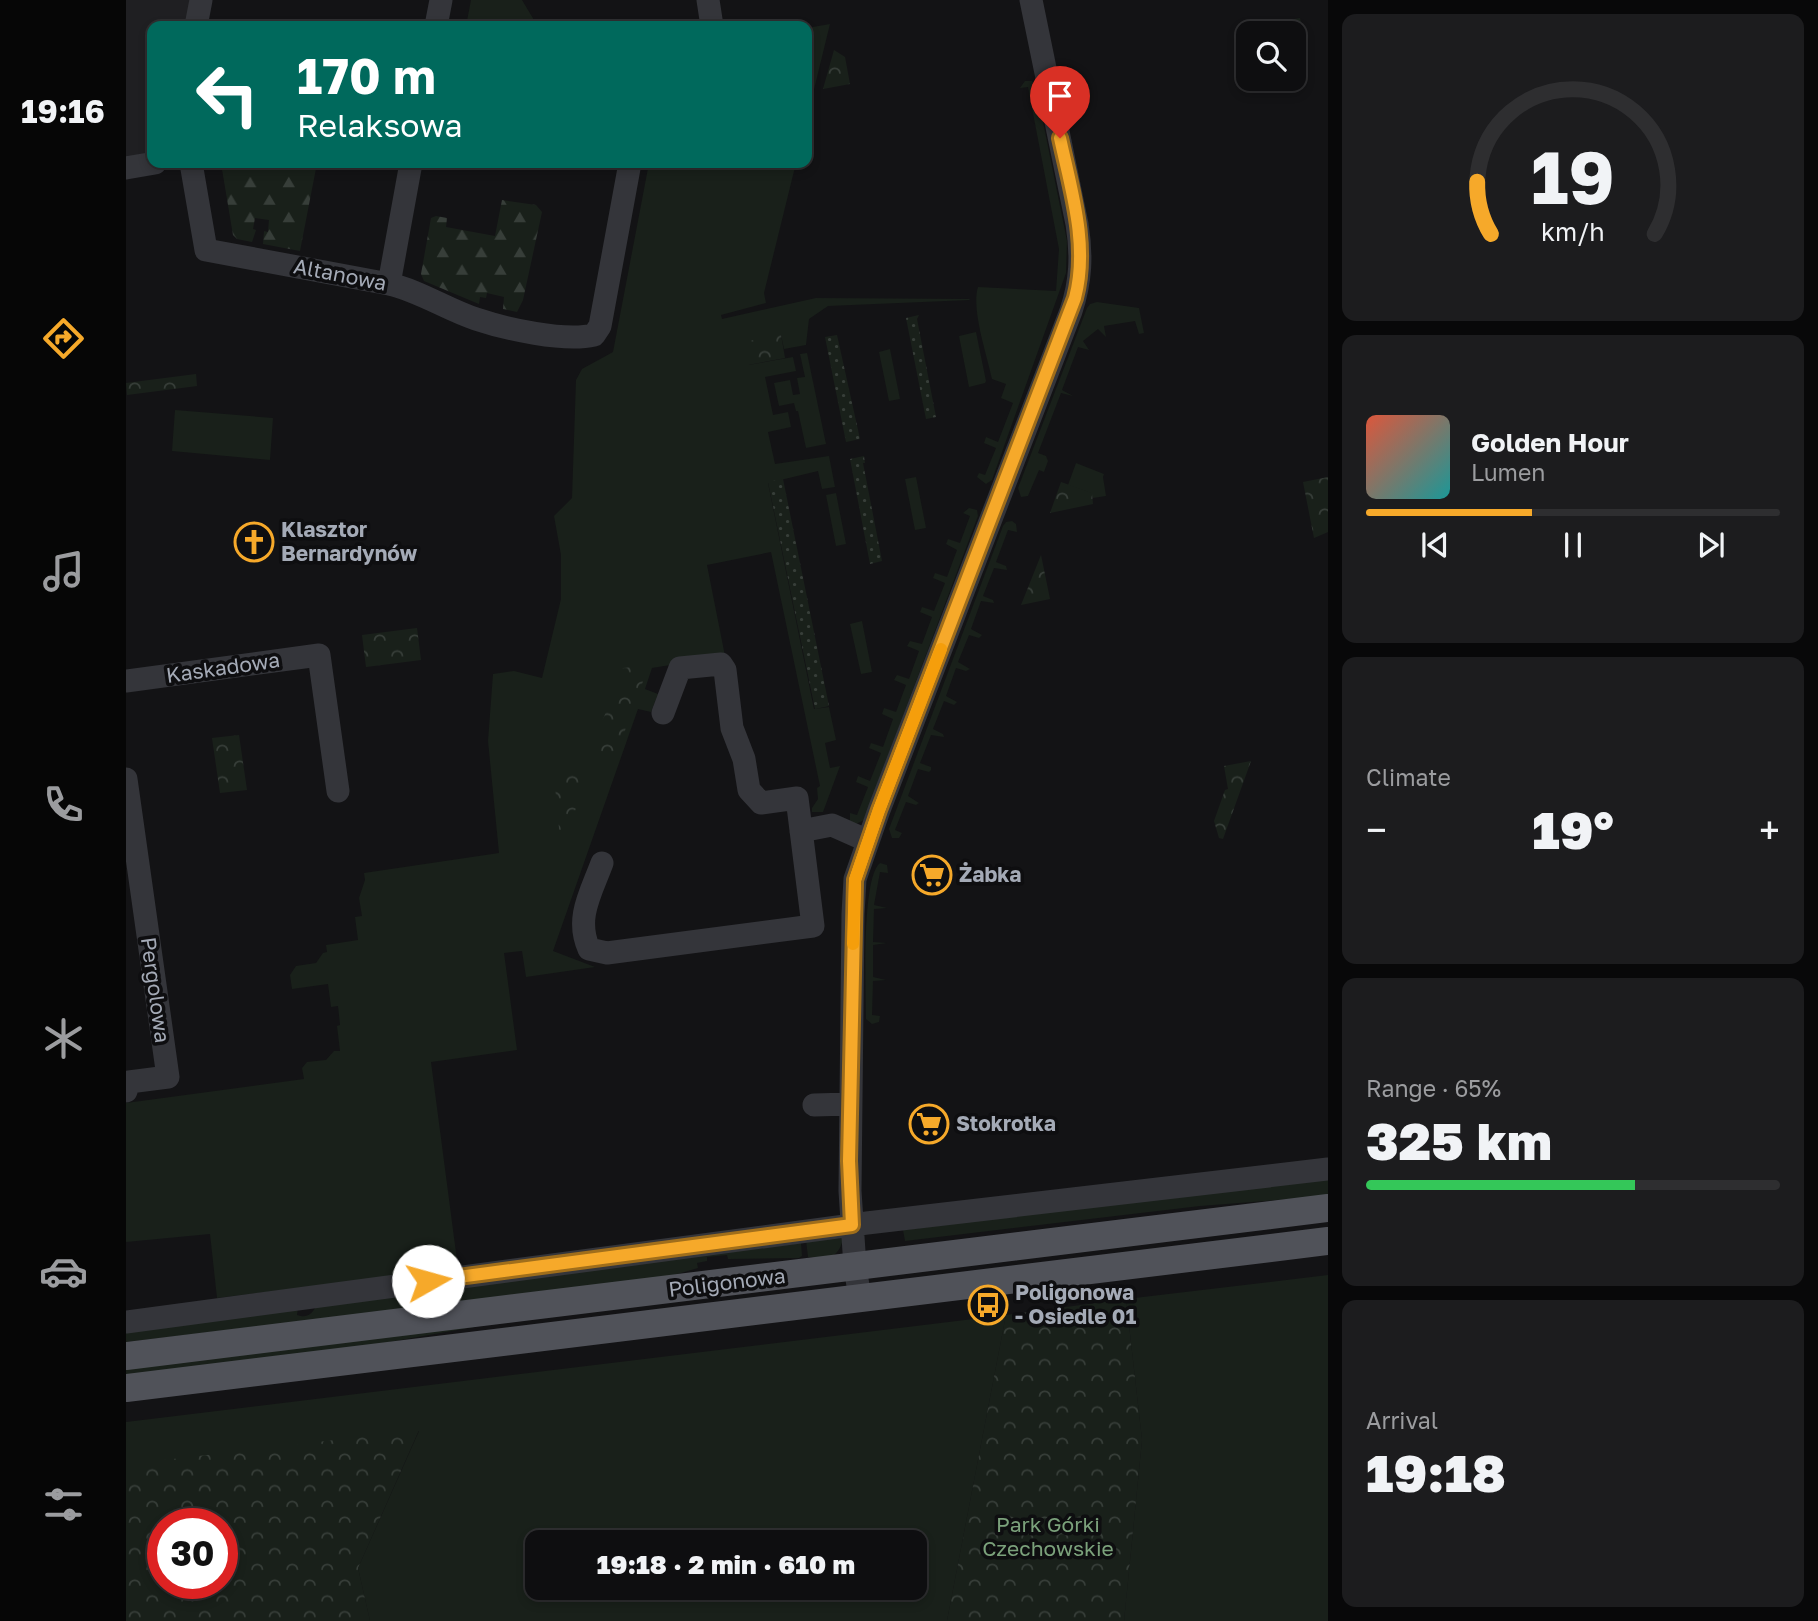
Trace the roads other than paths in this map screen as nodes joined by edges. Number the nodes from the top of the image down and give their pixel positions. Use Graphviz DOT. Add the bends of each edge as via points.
graph roads {
  1 [pos="201,0"];
  2 [pos="441,0"];
  3 [pos="708,0"];
  4 [pos="1031,0"];
  5 [pos="198,21"];
  6 [pos="437,21"];
  7 [pos="711,21"];
  8 [pos="147,164"];
  9 [pos="126,168"];
  10 [pos="192,168"];
  11 [pos="410,168"];
  12 [pos="629,168"];
  13 [pos="389,284"];
  14 [pos="126,681"];
  15 [pos="663,713"];
  16 [pos="126,779"];
  17 [pos="338,791"];
  18 [pos="801,831"];
  19 [pos="868,841"];
  20 [pos="602,863"];
  21 [pos="126,1091"];
  22 [pos="850,1104"];
  23 [pos="814,1105"];
  24 [pos="1328,1169"];
  25 [pos="1328,1208"];
  26 [pos="852,1225"];
  27 [pos="1328,1241"];
  28 [pos="855,1268"];
  29 [pos="860,1298"];
  30 [pos="126,1322"];
  31 [pos="126,1356"];
  32 [pos="126,1388"];
  1 -- 5 [label="street"];
  2 -- 6 [label="street"];
  3 -- 7 [label="street"];
  4 -- 19 [label="street" via="1077,224 1078,286"];
  8 -- 9 [label="street"];
  10 -- 13 [label="street, Altanowa" via="206,250"];
  11 -- 13 [label="street"];
  12 -- 13 [label="street, Altanowa" via="600,326 594,335 555,336 475,319"];
  14 -- 17 [label="street, Kaskadowa" via="319,655"];
  15 -- 18 [label="street" via="680,668 721,664 749,790 761,803 797,798"];
  16 -- 21 [label="street, Pergolowa" via="168,1077 130,1082"];
  18 -- 19 [label="street" via="832,825"];
  18 -- 20 [label="street" via="813,926 607,953 589,949 583,936 583,916"];
  19 -- 22 [label="street" via="855,880"];
  22 -- 23 [label="street"];
  22 -- 26 [label="street"];
  24 -- 26 [label="street"];
  25 -- 28 [label="main road, Poligonowa"];
  26 -- 28 [label="street"];
  26 -- 30 [label="street"];
  27 -- 29 [label="main road, Poligonowa"];
  28 -- 29 [label="street"];
  28 -- 31 [label="main road, Poligonowa"];
  29 -- 32 [label="main road, Poligonowa"];
}
